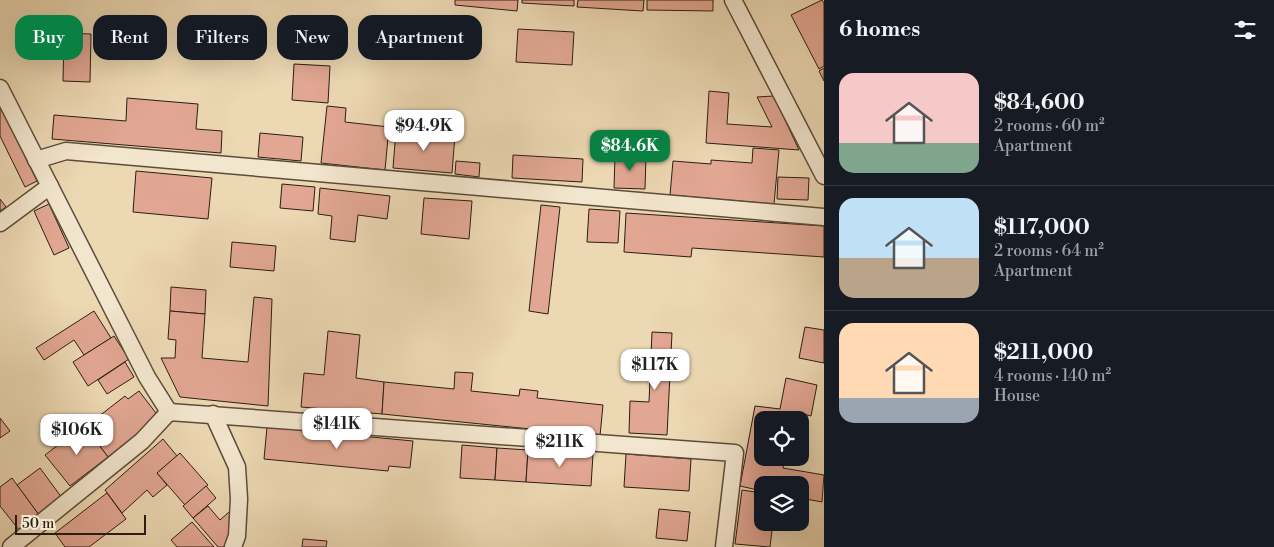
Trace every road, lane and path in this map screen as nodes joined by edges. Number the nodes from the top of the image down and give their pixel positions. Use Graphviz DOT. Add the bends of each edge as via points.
graph roads {
  1 [pos="733,0"];
  2 [pos="0,88"];
  3 [pos="36,160"];
  4 [pos="824,176"];
  5 [pos="50,186"];
  6 [pos="824,217"];
  7 [pos="0,223"];
  8 [pos="169,412"];
  9 [pos="213,414"];
  10 [pos="11,547"];
  11 [pos="233,547"];
  12 [pos="724,547"];
  1 -- 4 [label="street"];
  2 -- 3 [label="street"];
  3 -- 5 [label="street"];
  3 -- 6 [label="street" via="66,151"];
  5 -- 7 [label="street"];
  5 -- 8 [label="street" via="146,377"];
  8 -- 9 [label="street"];
  8 -- 10 [label="street" via="142,441"];
  9 -- 11 [label="street" via="237,467 239,499 237,536"];
  9 -- 12 [label="street" via="735,453"];
}
